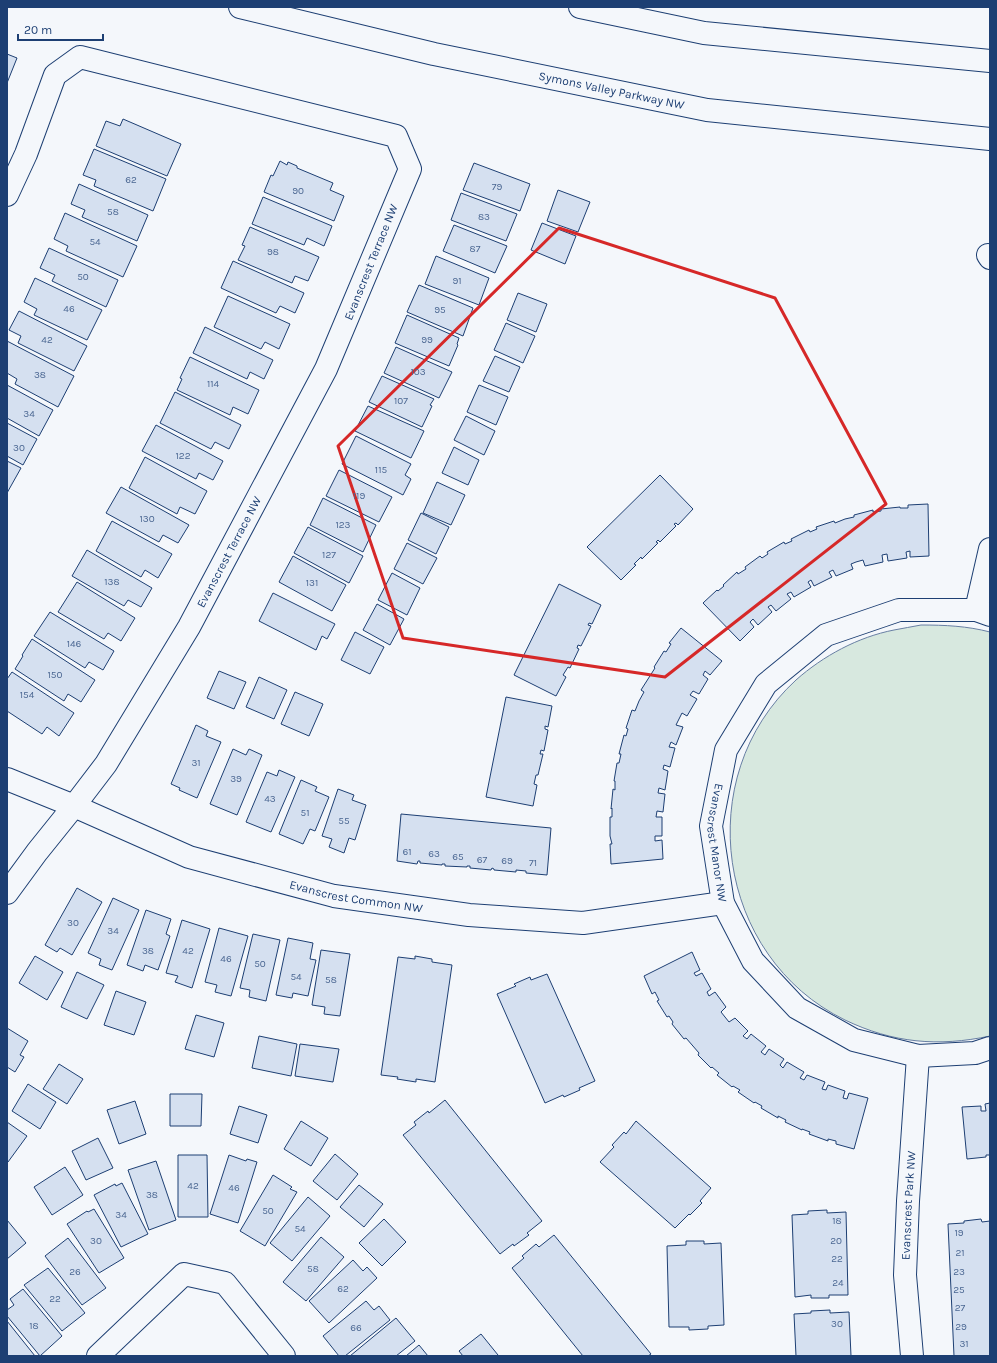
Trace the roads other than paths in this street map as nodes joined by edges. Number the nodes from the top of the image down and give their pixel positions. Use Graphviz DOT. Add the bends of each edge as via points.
graph roads {
  1 [pos="240,7"];
  2 [pos="580,7"];
  3 [pos="990,61"];
  4 [pos="990,139"];
  5 [pos="7,195"];
  6 [pos="990,548"];
  7 [pos="983,613"];
  8 [pos="7,779"];
  9 [pos="74,806"];
  10 [pos="7,893"];
  11 [pos="723,902"];
  12 [pos="990,1048"];
  13 [pos="918,1056"];
  14 [pos="98,1356"];
  15 [pos="284,1356"];
  16 [pos="912,1356"];
  1 -- 4 [label="street, Symons Valley Parkway NW" via="434,54 707,110"];
  2 -- 3 [label="street" via="704,33"];
  5 -- 9 [label="street, Evanscrest Terrace NW" via="26,154 55,75 80,57 396,136 410,168 326,369 189,627 106,764"];
  6 -- 7 [label="street"];
  7 -- 11 [label="street, Evanscrest Manor NW" via="899,610 826,635 766,684 726,750 711,826"];
  8 -- 9 [label="street, Evanscrest Common NW"];
  9 -- 10 [label="street"];
  9 -- 11 [label="street, Evanscrest Common NW" via="189,857 342,897 469,915 583,923"];
  11 -- 13 [label="street, Evanscrest Manor NW" via="752,961 798,1008 854,1040"];
  12 -- 13 [label="street, Evanscrest Manor NW" via="975,1053"];
  13 -- 16 [label="street, Evanscrest Park NW" via="905,1275"];
  14 -- 15 [label="street" via="184,1274 225,1283"];
}
